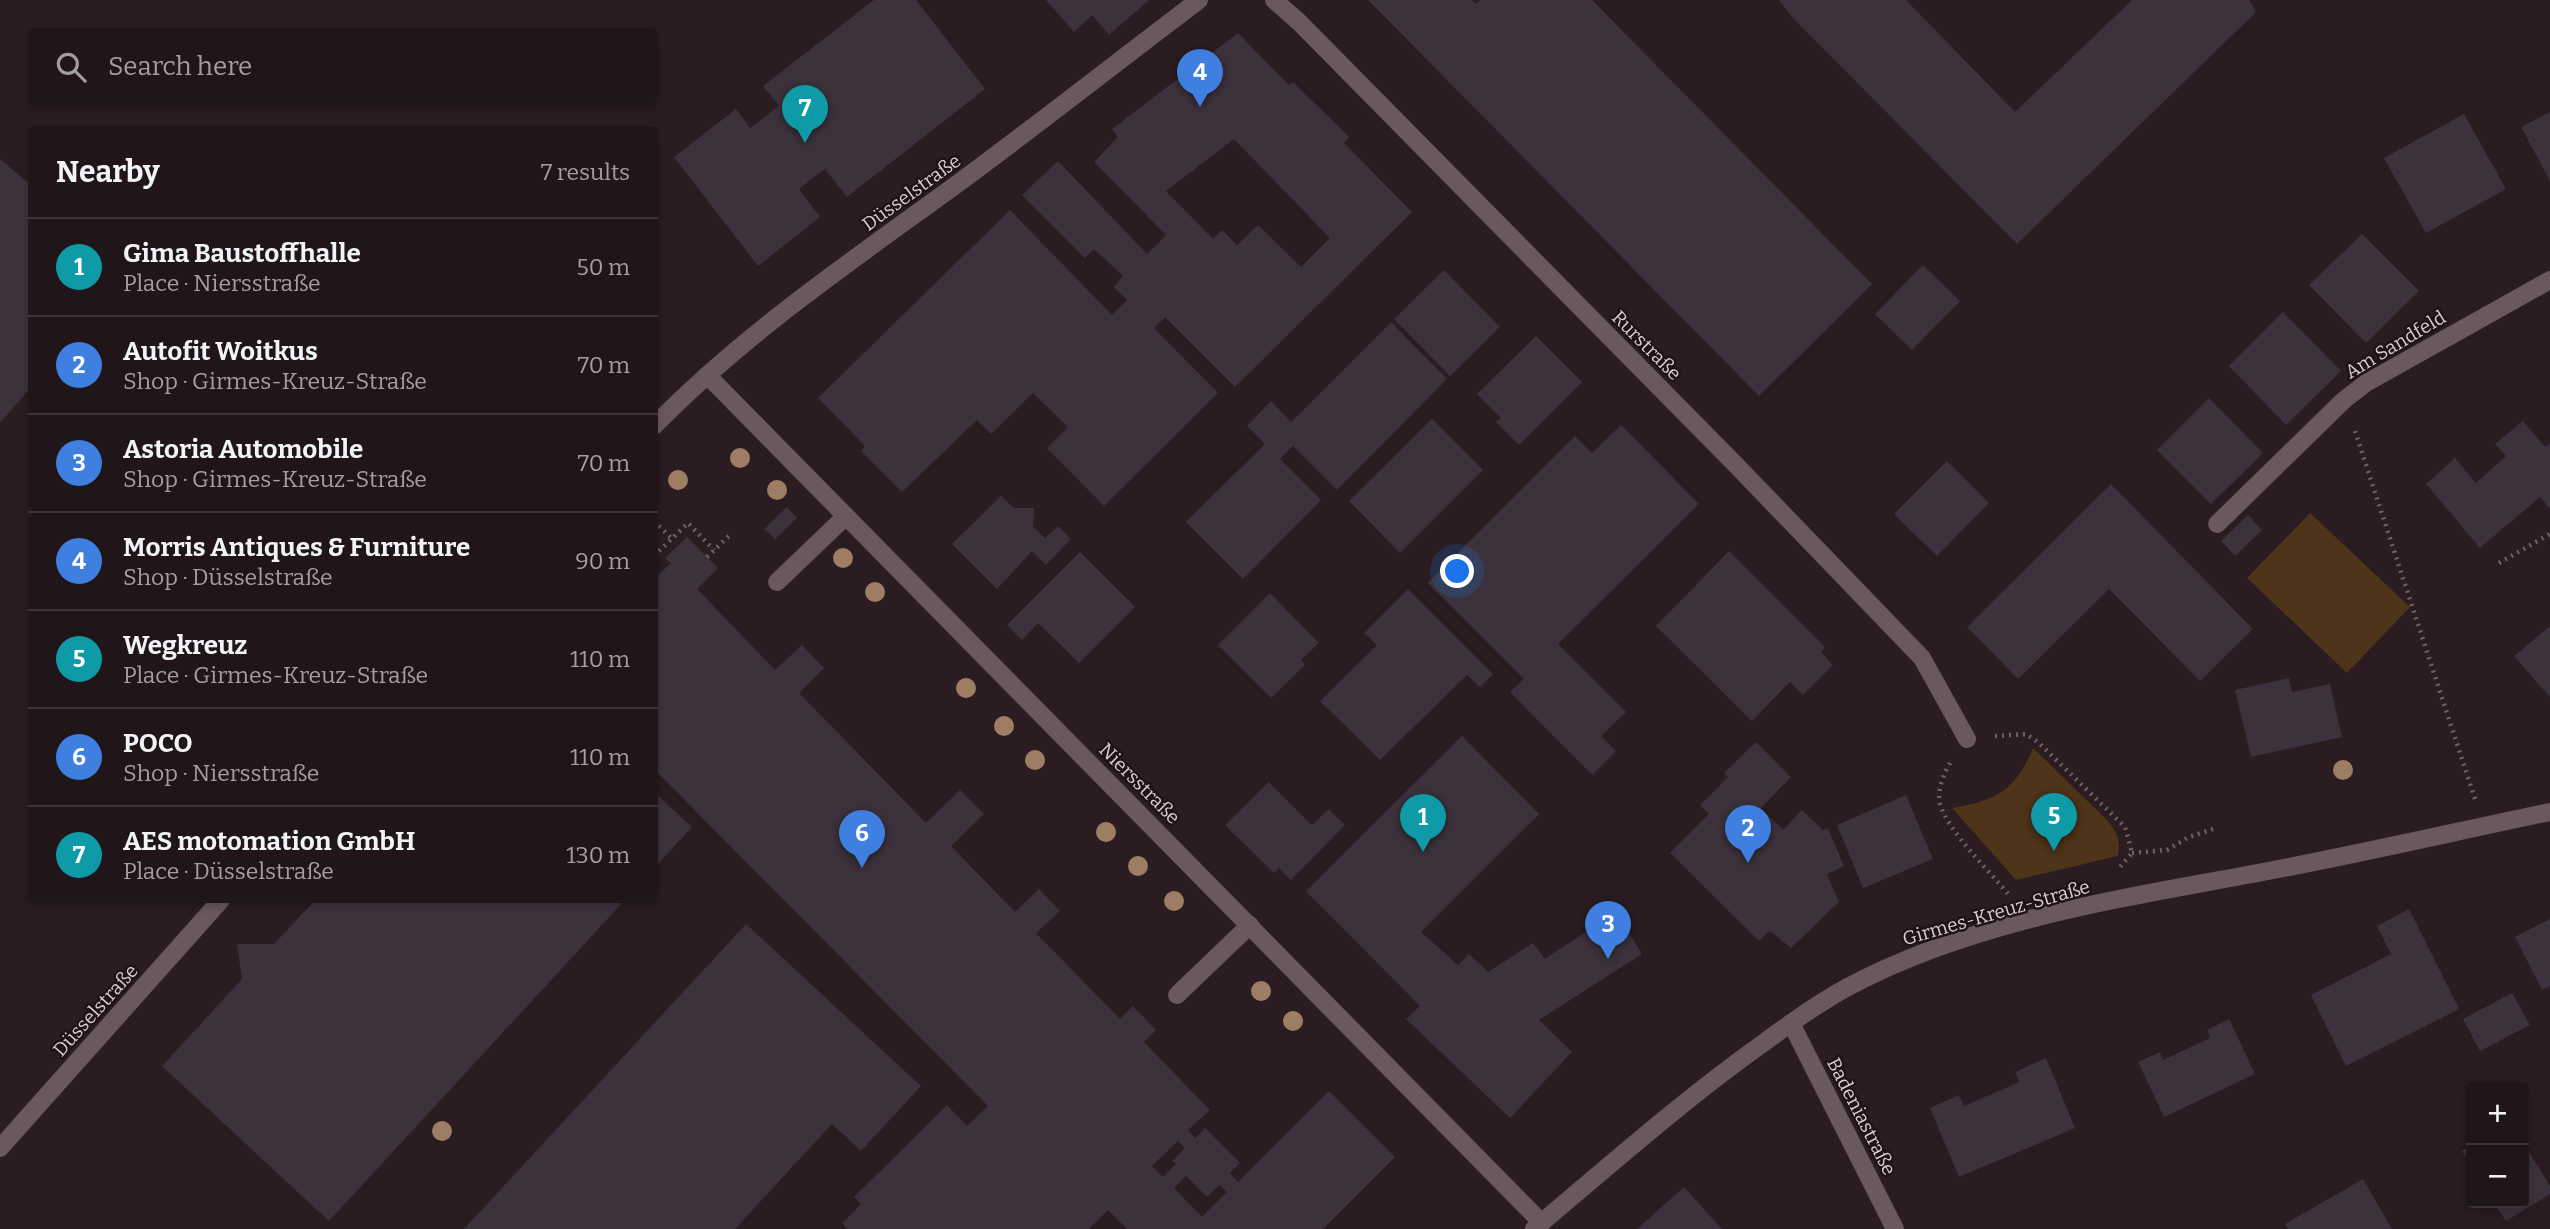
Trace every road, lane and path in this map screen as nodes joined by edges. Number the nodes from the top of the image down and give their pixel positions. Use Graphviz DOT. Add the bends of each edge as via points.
graph roads {
  1 [pos="1199,0"];
  2 [pos="1274,0"];
  3 [pos="2550,280"];
  4 [pos="707,375"];
  5 [pos="2344,400"];
  6 [pos="658,422"];
  7 [pos="846,516"];
  8 [pos="2217,524"];
  9 [pos="658,526"];
  10 [pos="731,534"];
  11 [pos="2550,534"];
  12 [pos="672,539"];
  13 [pos="714,550"];
  14 [pos="658,552"];
  15 [pos="707,557"];
  16 [pos="2499,563"];
  17 [pos="777,582"];
  18 [pos="1967,739"];
  19 [pos="2550,812"];
  20 [pos="2482,827"];
  21 [pos="2216,828"];
  22 [pos="2132,853"];
  23 [pos="2120,899"];
  24 [pos="218,903"];
  25 [pos="2030,920"];
  26 [pos="1250,925"];
  27 [pos="1177,995"];
  28 [pos="1791,1023"];
  29 [pos="0,1147"];
  30 [pos="1538,1226"];
  31 [pos="1895,1229"];
  1 -- 4 [label="street, Düsselstraße" via="802,297"];
  2 -- 18 [label="street, Rurstraße" via="1922,658"];
  3 -- 5 [label="street, Am Sandfeld" via="2366,383"];
  4 -- 6 [label="street, Düsselstraße"];
  4 -- 7 [label="street, Niersstraße"];
  5 -- 8 [label="street, Am Sandfeld"];
  5 -- 20 [label="path" via="2466,765"];
  7 -- 17 [label="street"];
  7 -- 26 [label="street, Niersstraße"];
  9 -- 12 [label="path"];
  10 -- 13 [label="path"];
  11 -- 16 [label="path"];
  12 -- 13 [label="path" via="688,523"];
  12 -- 14 [label="path"];
  13 -- 15 [label="path"];
  18 -- 22 [label="path" via="2015,733 2038,742 2125,827"];
  18 -- 25 [label="path" via="1941,782 1942,810"];
  19 -- 20 [label="street, Girmes-Kreuz-Straße"];
  20 -- 23 [label="street, Girmes-Kreuz-Straße"];
  21 -- 22 [label="path" via="2167,850"];
  22 -- 23 [label="path" via="2119,868"];
  23 -- 25 [label="street, Girmes-Kreuz-Straße"];
  24 -- 29 [label="street, Düsselstraße"];
  25 -- 28 [label="street, Girmes-Kreuz-Straße" via="1898,962"];
  26 -- 27 [label="street"];
  26 -- 30 [label="street, Niersstraße"];
  28 -- 30 [label="street, Girmes-Kreuz-Straße" via="1706,1084"];
  28 -- 31 [label="street, Badeniastraße"];
}
